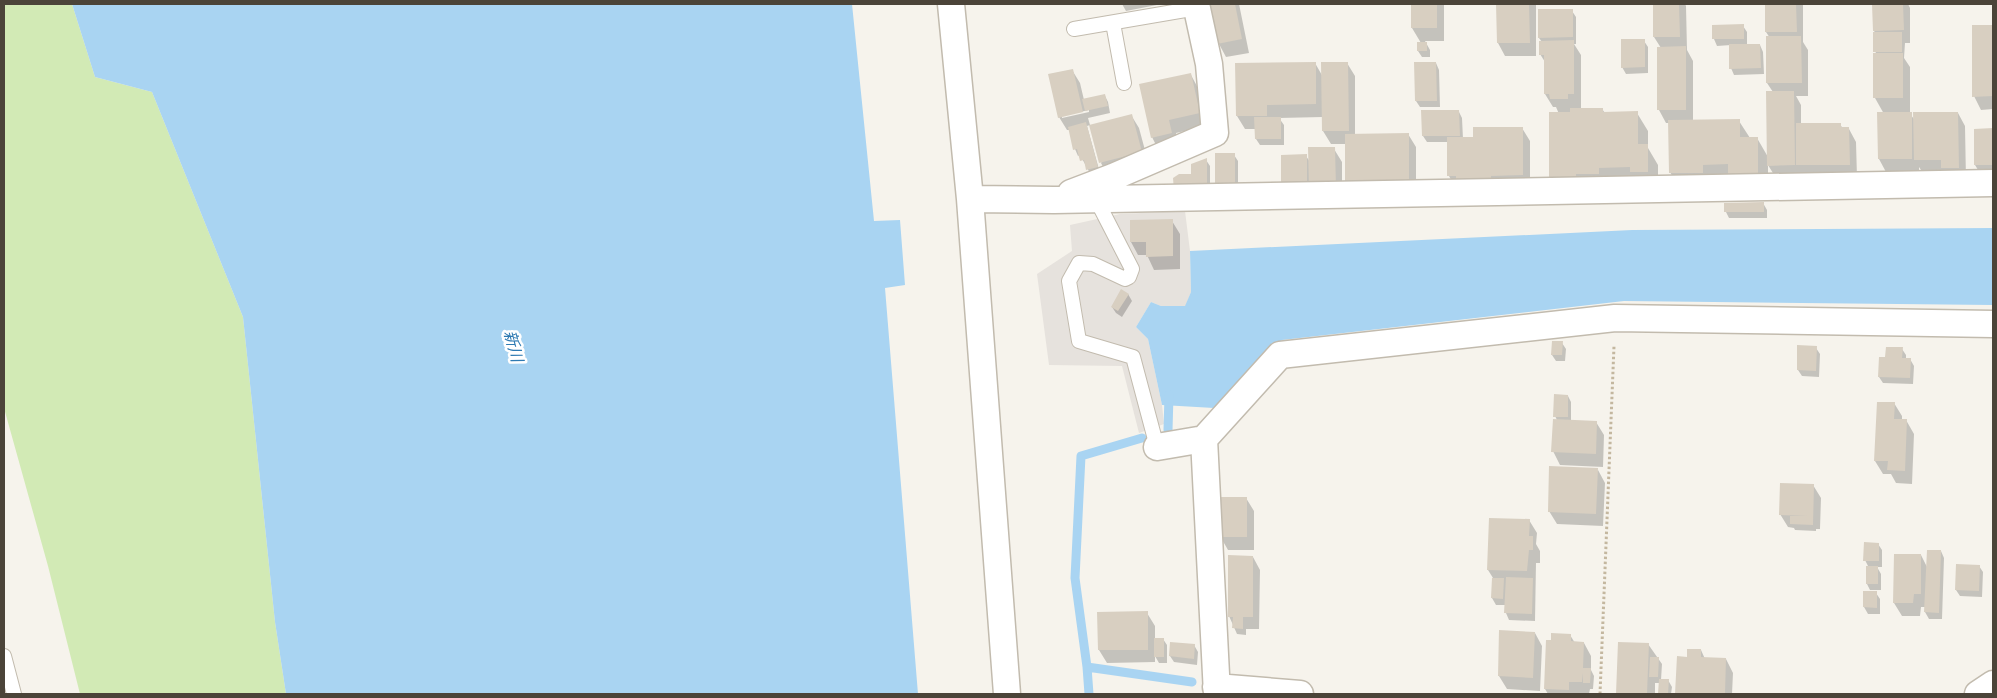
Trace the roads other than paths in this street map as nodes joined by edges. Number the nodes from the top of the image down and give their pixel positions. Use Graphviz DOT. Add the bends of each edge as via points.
graph roads {
  1 [pos="952,4"];
  2 [pos="1197,6"];
  3 [pos="1113,23"];
  4 [pos="1074,29"];
  5 [pos="1124,83"];
  6 [pos="1993,183"];
  7 [pos="970,199"];
  8 [pos="1096,199"];
  9 [pos="1054,200"];
  10 [pos="1993,324"];
  11 [pos="1204,439"];
  12 [pos="1157,447"];
  13 [pos="4,656"];
  14 [pos="1993,684"];
  15 [pos="1216,691"];
  16 [pos="14,694"];
  17 [pos="1007,694"];
  18 [pos="1300,694"];
  19 [pos="1978,694"];
  1 -- 7 [label="street"];
  2 -- 3 [label="lane"];
  2 -- 9 [label="street" via="1209,64 1215,133"];
  3 -- 4 [label="lane"];
  3 -- 5 [label="lane"];
  6 -- 8 [label="street"];
  7 -- 9 [label="street"];
  7 -- 17 [label="street"];
  8 -- 9 [label="street"];
  8 -- 12 [label="lane" via="1132,270 1125,278 1093,264 1079,263 1069,280 1079,341 1133,357"];
  10 -- 11 [label="street" via="1615,318 1280,355"];
  11 -- 12 [label="street"];
  11 -- 15 [label="street"];
  13 -- 16 [label="lane"];
  14 -- 19 [label="street"];
  15 -- 18 [label="street"];
}
